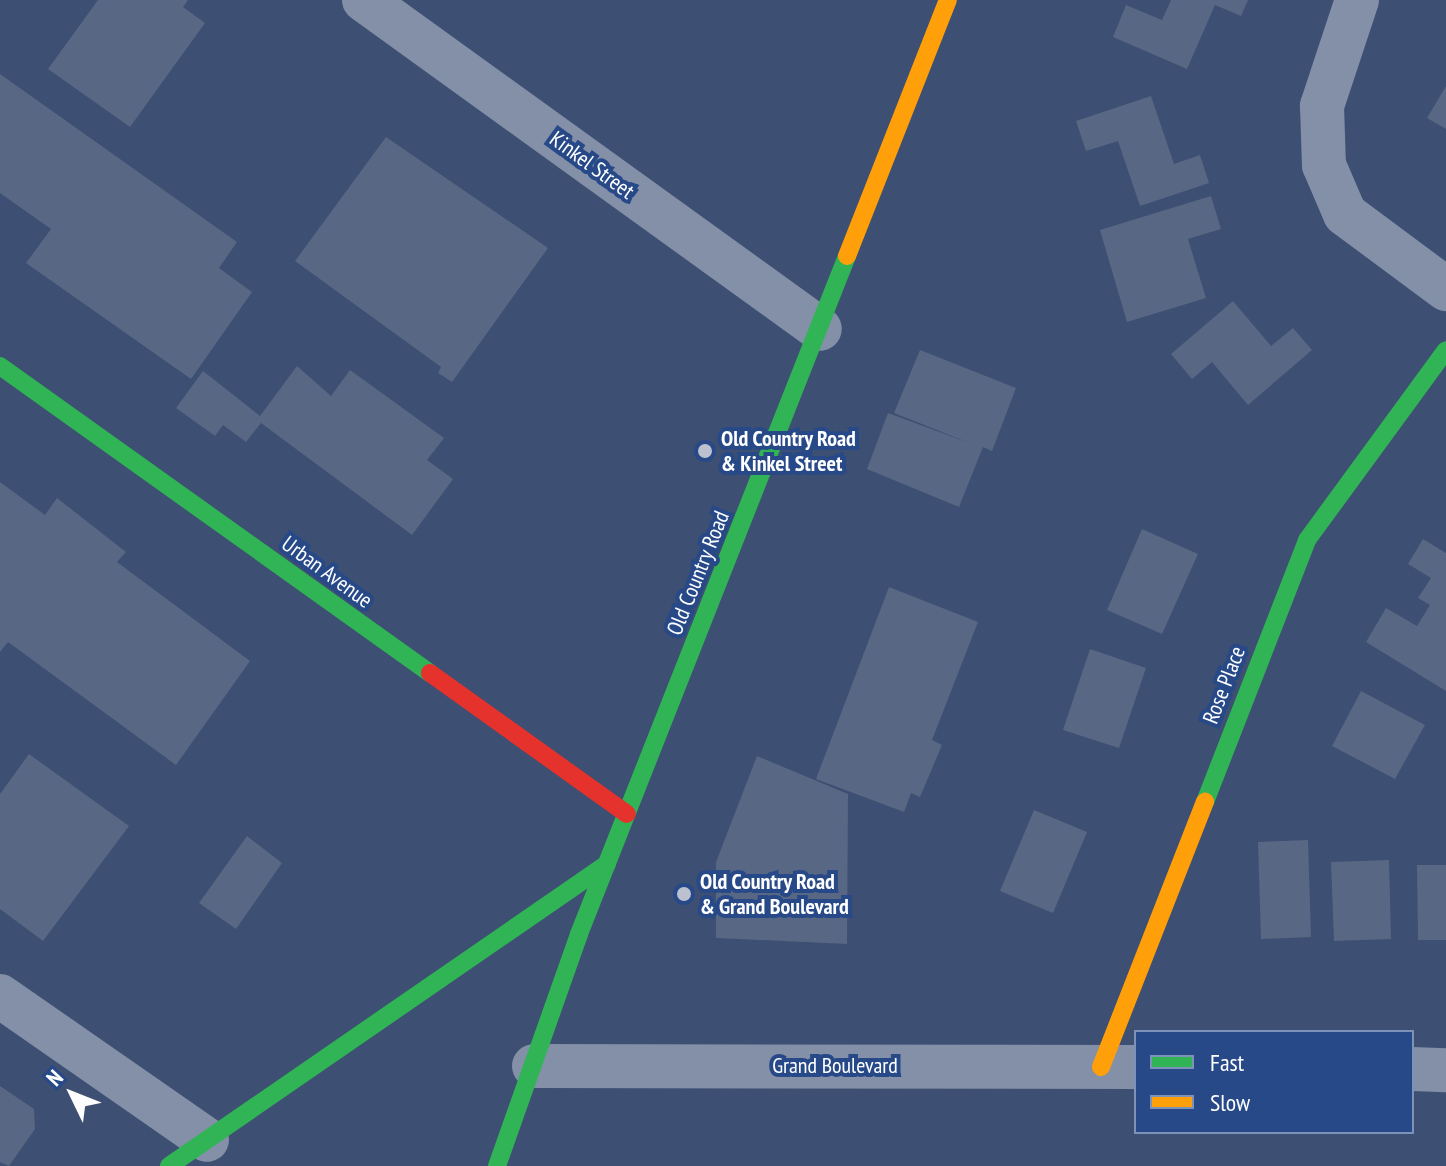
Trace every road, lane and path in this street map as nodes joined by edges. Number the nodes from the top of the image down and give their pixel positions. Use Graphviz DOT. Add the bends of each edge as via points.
graph roads {
  1 [pos="364,0"];
  2 [pos="948,0"];
  3 [pos="1357,0"];
  4 [pos="1446,289"];
  5 [pos="820,329"];
  6 [pos="1446,350"];
  7 [pos="0,366"];
  8 [pos="627,814"];
  9 [pos="607,864"];
  10 [pos="0,996"];
  11 [pos="534,1066"];
  12 [pos="1118,1067"];
  13 [pos="1414,1069"];
  14 [pos="1446,1070"];
  15 [pos="207,1140"];
  16 [pos="169,1166"];
  17 [pos="497,1166"];
  1 -- 5 [label="street, Kinkel Street"];
  2 -- 5 [label="street, Old Country Road"];
  3 -- 4 [label="street" via="1322,106 1324,165 1345,214"];
  5 -- 8 [label="street, Old Country Road"];
  6 -- 12 [label="street, Rose Place" via="1307,540"];
  7 -- 8 [label="street, Urban Avenue"];
  8 -- 9 [label="street, Old Country Road"];
  9 -- 11 [label="street, Old Country Road"];
  9 -- 15 [label="street"];
  10 -- 15 [label="street"];
  11 -- 12 [label="street, Grand Boulevard"];
  11 -- 17 [label="street, Old Country Road"];
  13 -- 14 [label="street"];
  15 -- 16 [label="street"];
}
